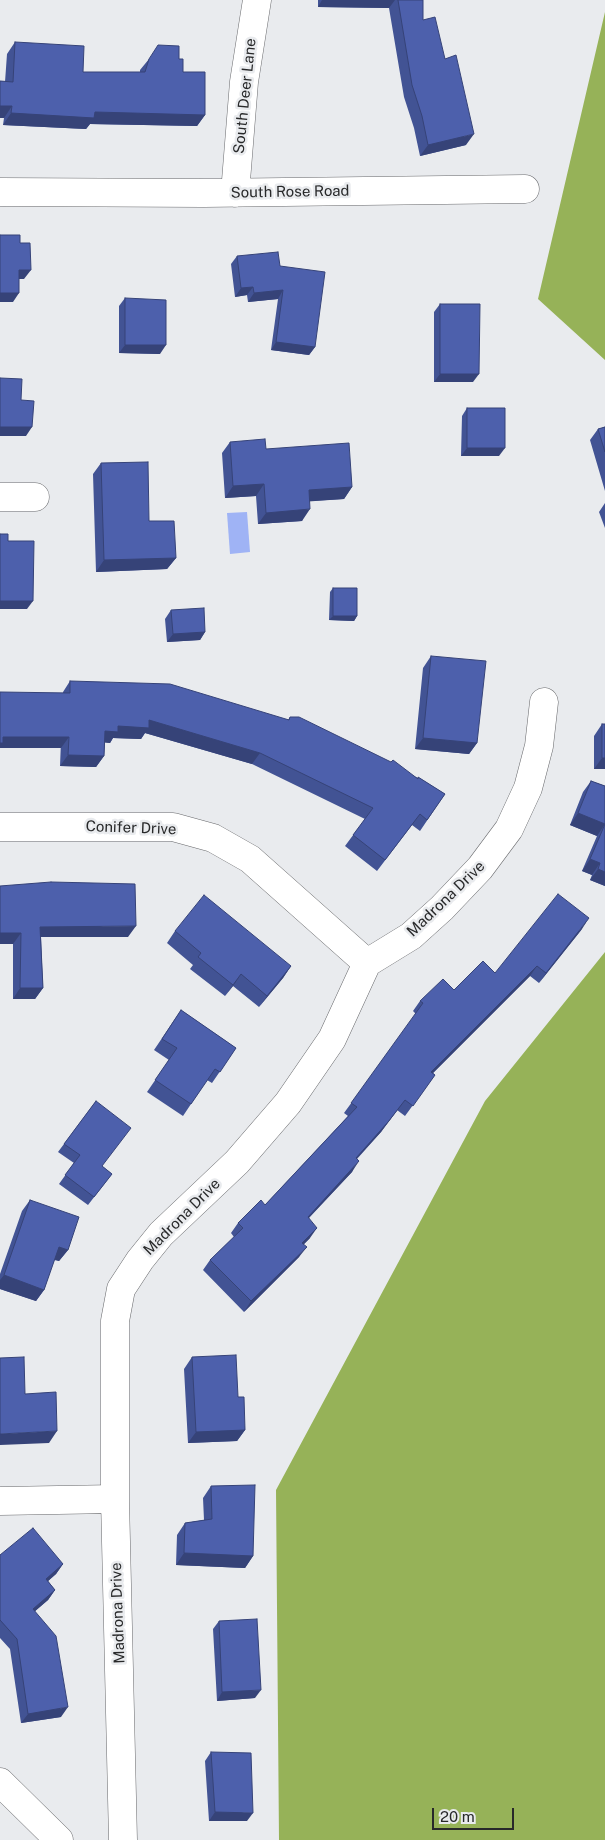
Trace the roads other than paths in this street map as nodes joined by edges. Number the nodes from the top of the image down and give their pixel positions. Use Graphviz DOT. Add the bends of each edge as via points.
graph roads {
  1 [pos="257,0"];
  2 [pos="525,189"];
  3 [pos="0,192"];
  4 [pos="235,193"];
  5 [pos="0,497"];
  6 [pos="36,498"];
  7 [pos="544,702"];
  8 [pos="0,827"];
  9 [pos="367,963"];
  10 [pos="115,1499"];
  11 [pos="0,1501"];
  12 [pos="0,1782"];
  13 [pos="59,1840"];
  14 [pos="123,1840"];
  1 -- 4 [label="street, South Deer Lane" via="244,82"];
  2 -- 4 [label="street, South Rose Road"];
  3 -- 4 [label="street, South Rose Road"];
  5 -- 6 [label="street"];
  7 -- 9 [label="street, Madrona Drive" via="539,746 528,788 509,829 480,868 442,908 411,936"];
  8 -- 9 [label="street, Conifer Drive" via="173,826 213,838 250,859"];
  9 -- 10 [label="street, Madrona Drive" via="332,1039 288,1104 237,1162 160,1234 121,1289 115,1321"];
  10 -- 11 [label="street"];
  10 -- 14 [label="street, Madrona Drive"];
  12 -- 13 [label="street"];
}
